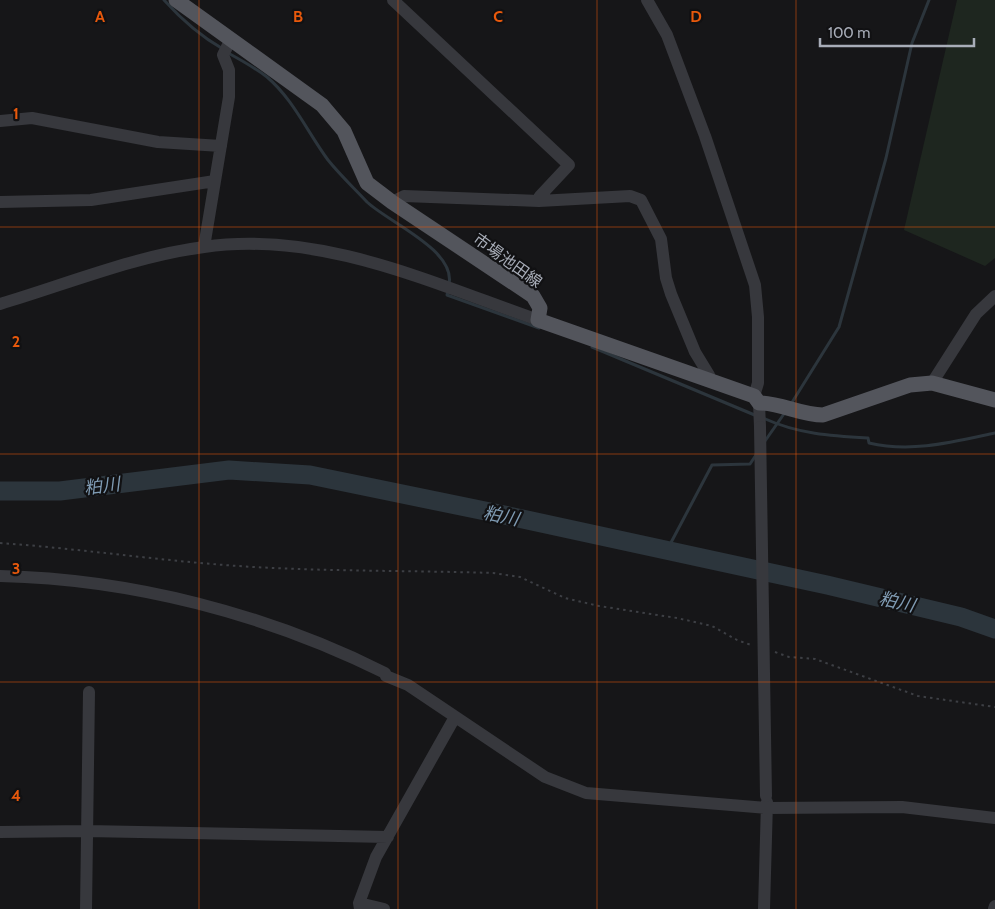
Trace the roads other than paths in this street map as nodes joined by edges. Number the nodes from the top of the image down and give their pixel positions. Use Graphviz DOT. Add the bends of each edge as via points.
graph roads {
  1 [pos="176,0"];
  2 [pos="393,0"];
  3 [pos="647,0"];
  4 [pos="231,39"];
  5 [pos="0,121"];
  6 [pos="221,146"];
  7 [pos="215,181"];
  8 [pos="539,201"];
  9 [pos="0,202"];
  10 [pos="392,202"];
  11 [pos="204,247"];
  12 [pos="995,296"];
  13 [pos="0,304"];
  14 [pos="538,320"];
  15 [pos="710,380"];
  16 [pos="932,383"];
  17 [pos="757,400"];
  18 [pos="995,400"];
  19 [pos="0,576"];
  20 [pos="89,692"];
  21 [pos="455,717"];
  22 [pos="767,802"];
  23 [pos="995,818"];
  24 [pos="87,831"];
  25 [pos="0,832"];
  26 [pos="388,837"];
  27 [pos="360,906"];
  28 [pos="86,909"];
  29 [pos="384,909"];
  30 [pos="764,909"];
  1 -- 4 [label="main road, 市場池田線"];
  2 -- 8 [label="street" via="569,165"];
  3 -- 17 [label="street" via="670,44 705,136 755,284"];
  4 -- 6 [label="street" via="223,55 228,70 230,98"];
  4 -- 10 [label="main road, 市場池田線" via="322,105 344,131 367,182"];
  5 -- 6 [label="street" via="32,118 158,142"];
  6 -- 7 [label="street"];
  7 -- 9 [label="street" via="91,200"];
  7 -- 11 [label="street"];
  8 -- 10 [label="street" via="404,196"];
  8 -- 15 [label="street" via="630,196 641,200 661,239 666,278 695,352"];
  10 -- 14 [label="main road, 市場池田線" via="533,296 540,308"];
  11 -- 13 [label="street" via="147,259"];
  11 -- 14 [label="street" via="239,244 341,253"];
  12 -- 16 [label="street" via="976,314"];
  14 -- 15 [label="main road"];
  15 -- 17 [label="main road"];
  16 -- 17 [label="main road" via="910,384 823,415"];
  16 -- 18 [label="main road"];
  17 -- 22 [label="street, bridge"];
  19 -- 21 [label="street" via="105,585 170,597 248,619 355,658 408,685"];
  20 -- 24 [label="street"];
  21 -- 22 [label="street" via="545,778 586,793"];
  21 -- 26 [label="street"];
  22 -- 23 [label="street" via="902,807"];
  22 -- 30 [label="street"];
  24 -- 25 [label="street"];
  24 -- 26 [label="street"];
  24 -- 28 [label="street"];
  26 -- 27 [label="street" via="376,857"];
  27 -- 29 [label="street"];
}
